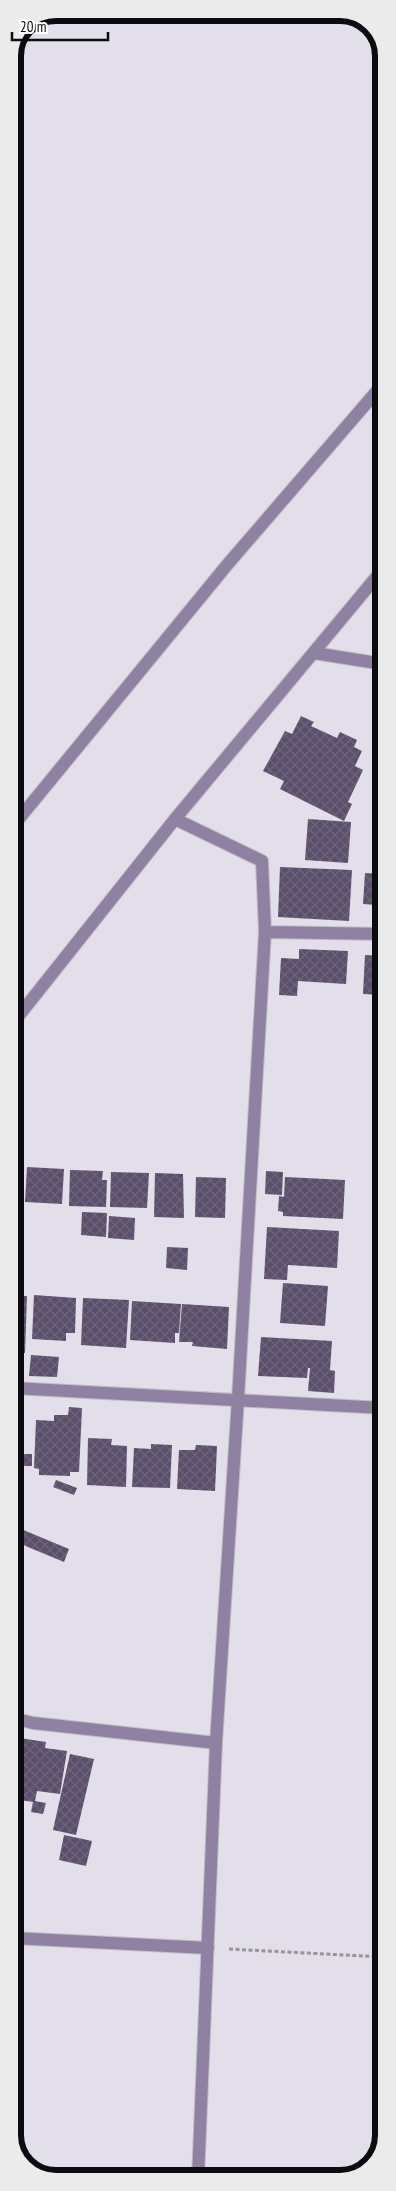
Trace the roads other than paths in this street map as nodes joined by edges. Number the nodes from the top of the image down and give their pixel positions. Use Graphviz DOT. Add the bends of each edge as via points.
graph roads {
  1 [pos="374,394"];
  2 [pos="374,580"];
  3 [pos="314,653"];
  4 [pos="374,663"];
  5 [pos="21,816"];
  6 [pos="175,819"];
  7 [pos="265,932"];
  8 [pos="374,934"];
  9 [pos="21,1012"];
  10 [pos="22,1388"];
  11 [pos="238,1400"];
  12 [pos="375,1408"];
  13 [pos="22,1720"];
  14 [pos="216,1743"];
  15 [pos="22,1938"];
  16 [pos="208,1948"];
  17 [pos="198,2170"];
  1 -- 5 [label="street" via="227,565"];
  2 -- 3 [label="street"];
  3 -- 4 [label="street"];
  3 -- 6 [label="street"];
  6 -- 7 [label="street" via="262,862"];
  6 -- 9 [label="street"];
  7 -- 8 [label="street"];
  7 -- 11 [label="street"];
  10 -- 11 [label="street"];
  11 -- 12 [label="street"];
  11 -- 14 [label="street"];
  13 -- 14 [label="street"];
  14 -- 16 [label="street"];
  15 -- 16 [label="street"];
  16 -- 17 [label="street"];
}
